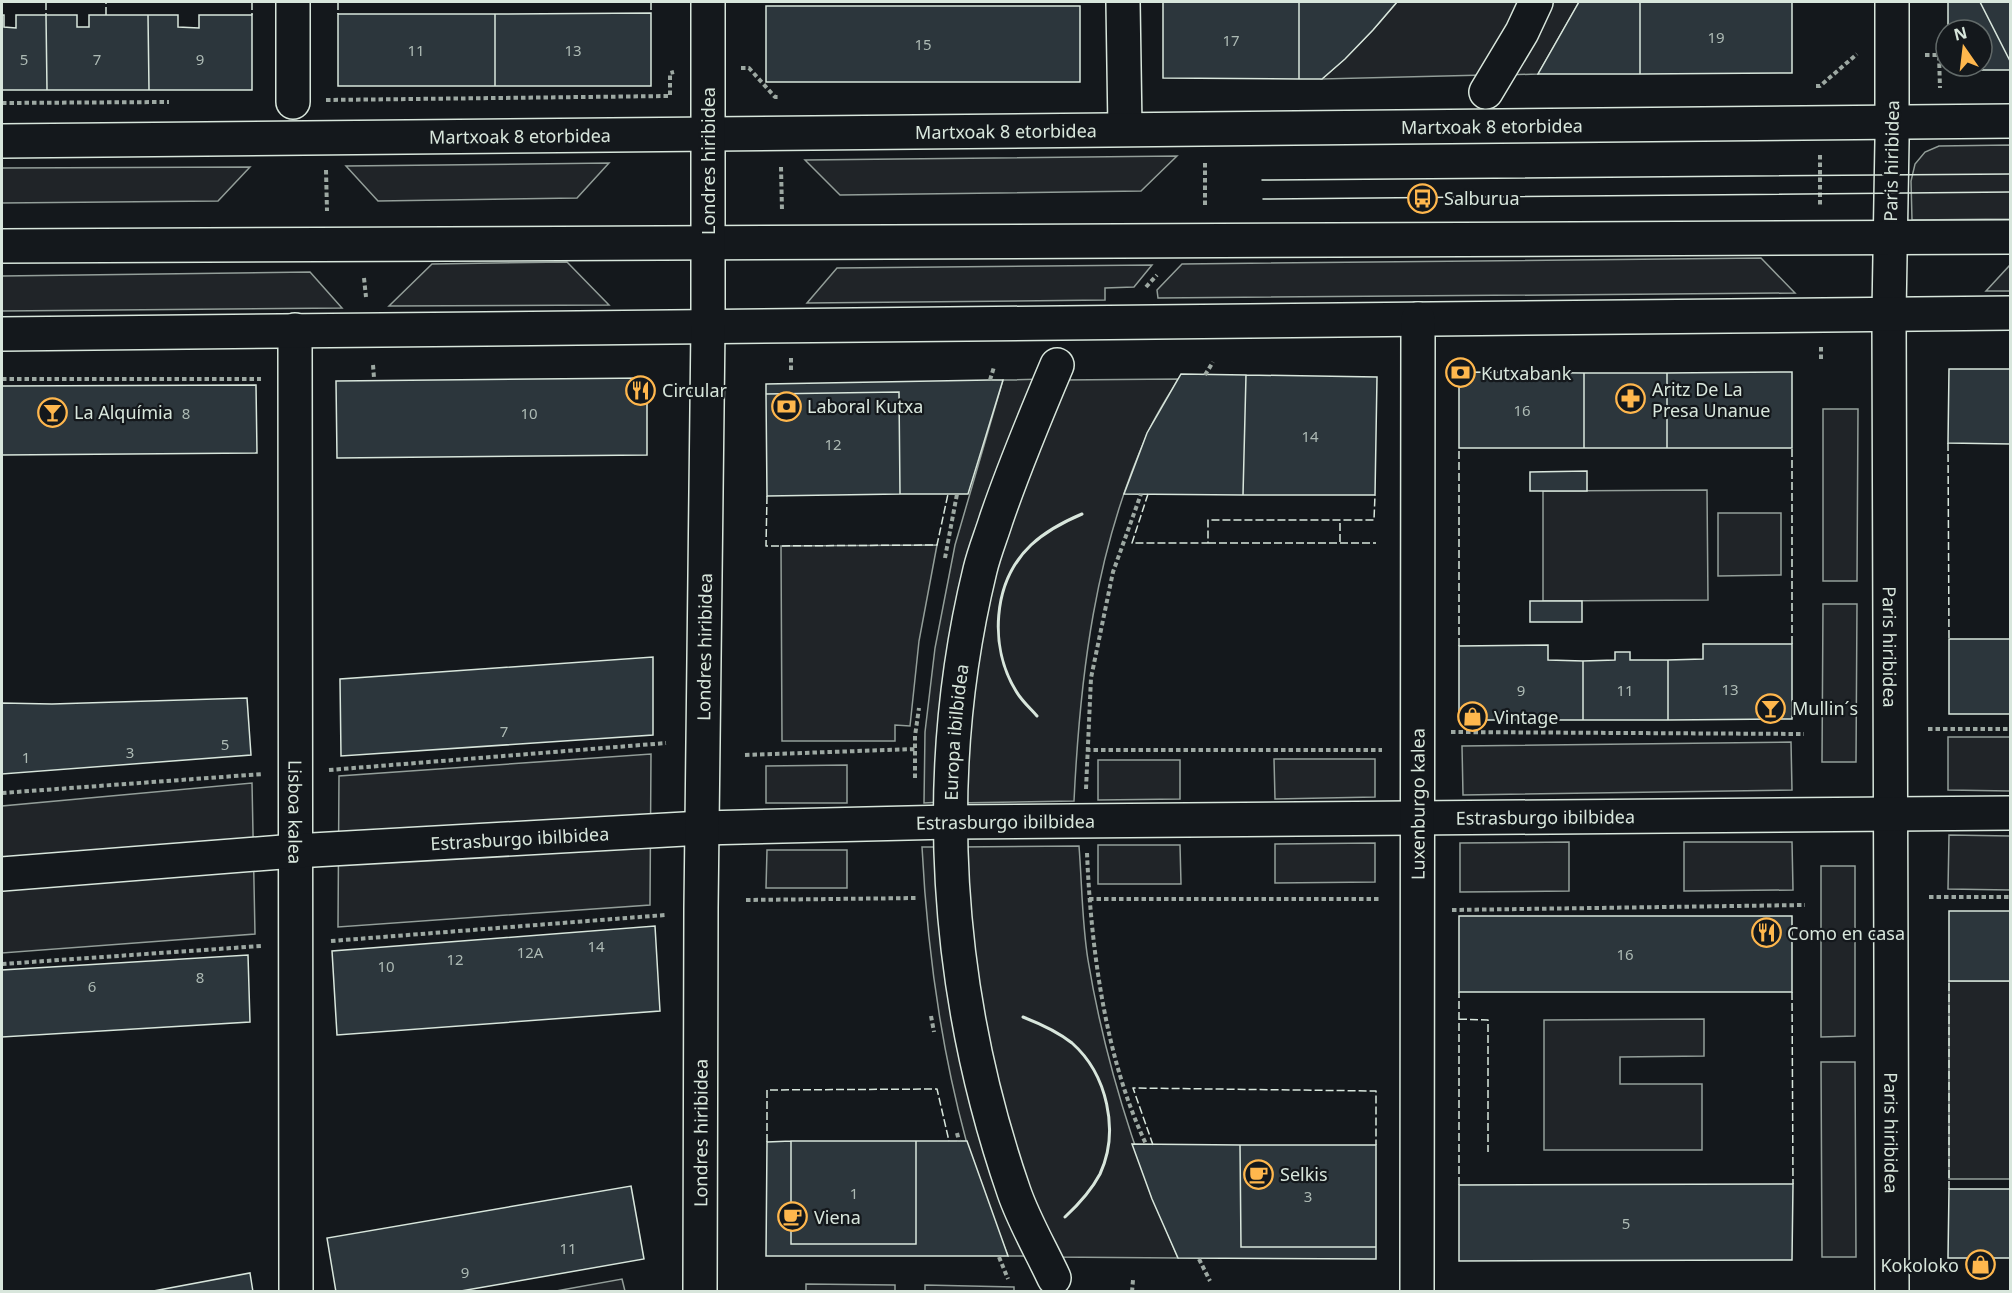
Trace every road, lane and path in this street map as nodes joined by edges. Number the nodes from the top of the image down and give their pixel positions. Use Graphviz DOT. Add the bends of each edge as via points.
graph roads {
  1 [pos="293,2"];
  2 [pos="708,2"];
  3 [pos="1123,2"];
  4 [pos="1536,2"];
  5 [pos="1892,2"];
  6 [pos="1892,55"];
  7 [pos="708,70"];
  8 [pos="1808,86"];
  9 [pos="1952,88"];
  10 [pos="1486,92"];
  11 [pos="787,97"];
  12 [pos="177,102"];
  13 [pos="293,102"];
  14 [pos="2,103"];
  15 [pos="1892,121"];
  16 [pos="2010,121"];
  17 [pos="1125,129"];
  18 [pos="1204,129"];
  19 [pos="707,132"];
  20 [pos="2,141"];
  21 [pos="2010,237"];
  22 [pos="1891,238"];
  23 [pos="1206,240"];
  24 [pos="708,243"];
  25 [pos="2,246"];
  26 [pos="2010,313"];
  27 [pos="1889,314"];
  28 [pos="1418,319"];
  29 [pos="708,326"];
  30 [pos="295,330"];
  31 [pos="2,334"];
  32 [pos="1213,362"];
  33 [pos="1057,366"];
  34 [pos="994,367"];
  35 [pos="1205,375"];
  36 [pos="2,379"];
  37 [pos="267,379"];
  38 [pos="990,380"];
  39 [pos="1928,729"];
  40 [pos="2010,729"];
  41 [pos="1451,732"];
  42 [pos="1804,734"];
  43 [pos="666,743"];
  44 [pos="915,749"];
  45 [pos="1086,750"];
  46 [pos="1382,750"];
  47 [pos="745,755"];
  48 [pos="324,770"];
  49 [pos="264,774"];
  50 [pos="2,793"];
  51 [pos="1890,813"];
  52 [pos="2010,813"];
  53 [pos="1418,818"];
  54 [pos="950,822"];
  55 [pos="702,828"];
  56 [pos="295,851"];
  57 [pos="2,874"];
  58 [pos="1929,897"];
  59 [pos="2010,897"];
  60 [pos="918,898"];
  61 [pos="1089,899"];
  62 [pos="1380,899"];
  63 [pos="746,900"];
  64 [pos="1805,905"];
  65 [pos="1452,910"];
  66 [pos="665,915"];
  67 [pos="327,941"];
  68 [pos="264,946"];
  69 [pos="2,964"];
  70 [pos="999,1257"];
  71 [pos="1199,1258"];
  72 [pos="1054,1278"];
  73 [pos="1008,1279"];
  74 [pos="1133,1280"];
  75 [pos="1210,1281"];
  76 [pos="296,1292"];
  77 [pos="700,1292"];
  78 [pos="1132,1292"];
  79 [pos="1417,1292"];
  80 [pos="1892,1292"];
  1 -- 13 [label="street"];
  2 -- 7 [label="street, Londres hiribidea"];
  3 -- 17 [label="street"];
  4 -- 10 [label="street"];
  5 -- 6 [label="street, Paris hiribidea"];
  6 -- 8 [label="path" via="1857,54 1820,86"];
  6 -- 9 [label="path" via="1939,55 1940,88"];
  6 -- 15 [label="street, Paris hiribidea"];
  7 -- 11 [label="path" via="749,68 776,97"];
  7 -- 13 [label="path" via="670,73 670,96"];
  7 -- 19 [label="street, Londres hiribidea"];
  12 -- 14 [label="path"];
  15 -- 16 [label="street, Martxoak 8 etorbidea"];
  15 -- 18 [label="street, Martxoak 8 etorbidea"];
  15 -- 22 [label="street, Paris hiribidea"];
  17 -- 18 [label="street, Martxoak 8 etorbidea"];
  17 -- 19 [label="street, Martxoak 8 etorbidea"];
  18 -- 23 [label="path"];
  19 -- 20 [label="street, Martxoak 8 etorbidea"];
  19 -- 24 [label="street, Londres hiribidea"];
  21 -- 22 [label="street"];
  22 -- 23 [label="street"];
  22 -- 27 [label="street, Paris hiribidea"];
  23 -- 24 [label="street"];
  24 -- 25 [label="street"];
  24 -- 29 [label="street, Londres hiribidea"];
  26 -- 27 [label="street"];
  27 -- 28 [label="street"];
  27 -- 51 [label="street, Paris hiribidea"];
  28 -- 29 [label="street"];
  28 -- 53 [label="street, Luxenburgo kalea"];
  29 -- 30 [label="street"];
  29 -- 55 [label="street, Londres hiribidea"];
  30 -- 31 [label="street"];
  30 -- 56 [label="street, Lisboa kalea"];
  32 -- 35 [label="path"];
  33 -- 54 [label="street, Europa ibilbidea" via="1017,459 980,568 962,660 952,744"];
  34 -- 38 [label="path"];
  36 -- 37 [label="path"];
  39 -- 40 [label="path"];
  41 -- 42 [label="path"];
  43 -- 48 [label="path"];
  44 -- 47 [label="path"];
  45 -- 46 [label="path"];
  49 -- 50 [label="path"];
  51 -- 52 [label="street, Estrasburgo ibilbidea"];
  51 -- 53 [label="street, Estrasburgo ibilbidea"];
  51 -- 80 [label="street, Paris hiribidea"];
  53 -- 54 [label="street, Estrasburgo ibilbidea"];
  53 -- 79 [label="street, Luxenburgo kalea"];
  54 -- 55 [label="street, Estrasburgo ibilbidea"];
  54 -- 72 [label="street, Europa ibilbidea" via="954,917 967,1017 988,1107 1015,1194"];
  55 -- 56 [label="street, Estrasburgo ibilbidea"];
  55 -- 77 [label="street, Londres hiribidea"];
  56 -- 57 [label="street, Estrasburgo ibilbidea"];
  56 -- 76 [label="street, Lisboa kalea"];
  58 -- 59 [label="path"];
  60 -- 63 [label="path"];
  61 -- 62 [label="path"];
  64 -- 65 [label="path"];
  66 -- 67 [label="path"];
  68 -- 69 [label="path"];
  70 -- 73 [label="path"];
  71 -- 75 [label="path"];
  74 -- 78 [label="path"];
}
